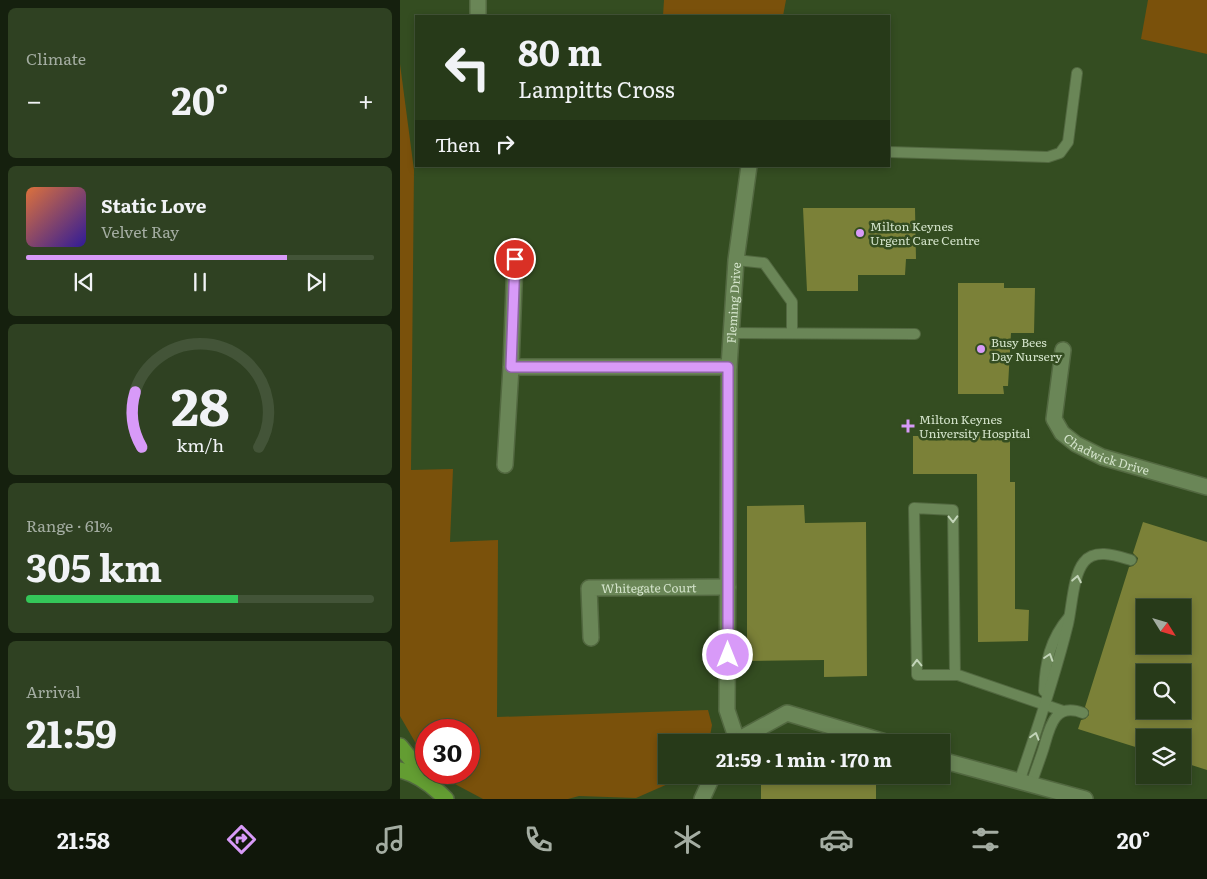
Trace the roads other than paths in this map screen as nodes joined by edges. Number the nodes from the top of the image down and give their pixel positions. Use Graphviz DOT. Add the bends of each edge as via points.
graph roads {
  1 [pos="478,0"];
  2 [pos="478,15"];
  3 [pos="1077,73"];
  4 [pos="890,152"];
  5 [pos="749,167"];
  6 [pos="515,259"];
  7 [pos="736,260"];
  8 [pos="731,333"];
  9 [pos="792,333"];
  10 [pos="915,334"];
  11 [pos="1063,350"];
  12 [pos="511,367"];
  13 [pos="728,367"];
  14 [pos="505,465"];
  15 [pos="1207,487"];
  16 [pos="1131,560"];
  17 [pos="728,587"];
  18 [pos="591,638"];
  19 [pos="955,675"];
  20 [pos="1044,705"];
  21 [pos="1063,711"];
  22 [pos="1083,713"];
  23 [pos="733,734"];
  24 [pos="748,734"];
  25 [pos="859,734"];
  26 [pos="400,746"];
  27 [pos="950,762"];
  28 [pos="400,770"];
  29 [pos="1025,783"];
  30 [pos="709,784"];
  31 [pos="433,786"];
  32 [pos="446,799"];
  33 [pos="702,799"];
  34 [pos="1085,799"];
  1 -- 2 [label="street"];
  3 -- 4 [label="lane" via="1068,142 1060,154 1048,157"];
  5 -- 7 [label="street, Fleming Drive"];
  6 -- 12 [label="street"];
  7 -- 8 [label="street, Fleming Drive"];
  7 -- 9 [label="lane" via="764,262 792,302"];
  8 -- 9 [label="lane"];
  8 -- 13 [label="street, Fleming Drive"];
  9 -- 10 [label="lane"];
  11 -- 15 [label="street, Chadwick Drive" via="1054,418 1062,433 1102,457"];
  12 -- 13 [label="street"];
  12 -- 14 [label="street"];
  13 -- 17 [label="street, Fleming Drive"];
  20 -- 16 [label="lane, one-way" via="1070,615 1078,570 1094,555 1106,554"];
  17 -- 18 [label="street, Whitegate Court" via="590,588"];
  17 -- 23 [label="street, Fleming Drive" via="727,710"];
  19 -- 19 [label="lane, one-way" via="917,675 914,508 953,510"];
  19 -- 20 [label="lane"];
  20 -- 21 [label="lane"];
  29 -- 20 [label="lane, one-way"];
  21 -- 22 [label="lane"];
  21 -- 29 [label="lane" via="1053,719"];
  24 -- 25 [label="street" via="787,713"];
  26 -- 31 [label="highway"];
  27 -- 29 [label="street"];
  28 -- 31 [label="highway" via="410,772"];
  29 -- 34 [label="street"];
  30 -- 33 [label="street"];
  31 -- 32 [label="highway"];
}
